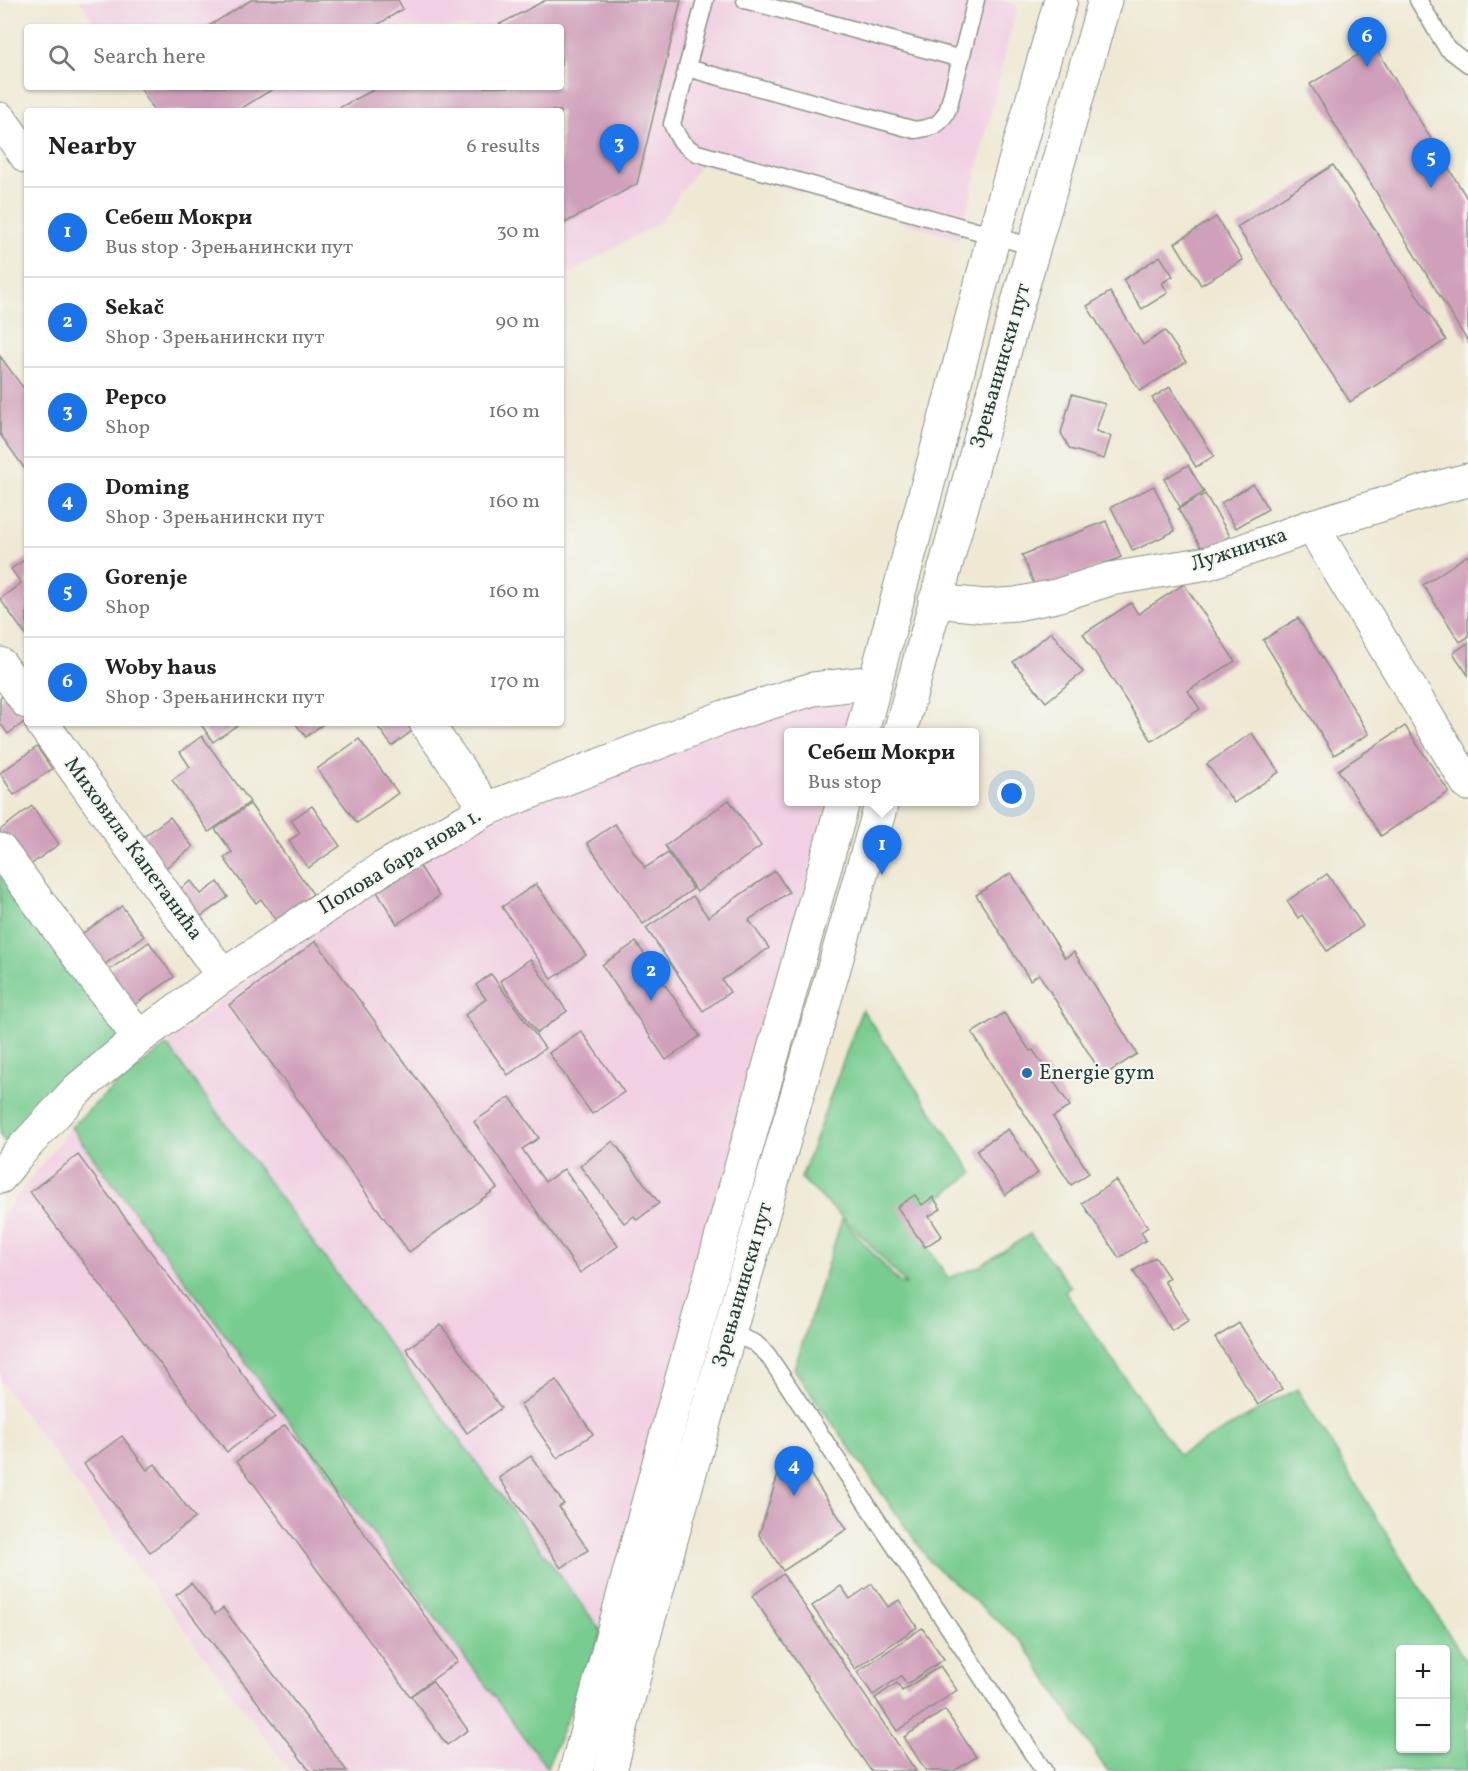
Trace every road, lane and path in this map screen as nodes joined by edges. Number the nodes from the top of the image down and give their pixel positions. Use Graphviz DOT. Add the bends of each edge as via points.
graph roads {
  1 [pos="705,0"];
  2 [pos="745,0"];
  3 [pos="976,0"];
  4 [pos="1061,0"];
  5 [pos="1105,0"];
  6 [pos="1123,0"];
  7 [pos="1418,0"];
  8 [pos="1096,31"];
  9 [pos="961,59"];
  10 [pos="1468,64"];
  11 [pos="687,68"];
  12 [pos="0,119"];
  13 [pos="24,153"];
  14 [pos="994,235"];
  15 [pos="1034,247"];
  16 [pos="1468,480"];
  17 [pos="1312,526"];
  18 [pos="935,601"];
  19 [pos="0,664"];
  20 [pos="875,682"];
  21 [pos="24,698"];
  22 [pos="44,726"];
  23 [pos="428,726"];
  24 [pos="863,728"];
  25 [pos="901,728"];
  26 [pos="1468,784"];
  27 [pos="842,806"];
  28 [pos="881,806"];
  29 [pos="487,809"];
  30 [pos="0,850"];
  31 [pos="223,976"];
  32 [pos="139,1038"];
  33 [pos="0,1177"];
  34 [pos="730,1333"];
  35 [pos="576,1771"];
  36 [pos="610,1771"];
  37 [pos="1044,1771"];
  1 -- 11 [label="lane"];
  2 -- 9 [label="lane"];
  3 -- 9 [label="lane"];
  4 -- 14 [label="main road, Зрењанински пут"];
  5 -- 8 [label="main road, Зрењанински пут"];
  6 -- 8 [label="lane"];
  7 -- 10 [label="lane" via="1447,48"];
  8 -- 15 [label="main road, Зрењанински пут"];
  9 -- 11 [label="lane" via="942,122 915,130"];
  11 -- 14 [label="lane" via="672,124 677,137 697,153"];
  12 -- 13 [label="main road"];
  14 -- 15 [label="lane"];
  14 -- 20 [label="main road, Зрењанински пут"];
  15 -- 18 [label="main road, Зрењанински пут"];
  16 -- 17 [label="main road, Лужничка"];
  17 -- 18 [label="main road, Лужничка" via="1208,563 1110,579 1016,604 985,606"];
  17 -- 26 [label="main road"];
  18 -- 25 [label="main road, Зрењанински пут"];
  19 -- 21 [label="main road"];
  20 -- 24 [label="main road, Зрењанински пут"];
  20 -- 29 [label="main road, Попова бара нова 1." via="813,689 724,717"];
  22 -- 31 [label="main road, Миховила Капетанића"];
  23 -- 29 [label="main road"];
  27 -- 35 [label="main road, Зрењанински пут"];
  28 -- 34 [label="main road, Зрењанински пут"];
  29 -- 31 [label="main road, Попова бара нова 1." via="381,869"];
  30 -- 32 [label="main road"];
  31 -- 32 [label="main road, Попова бара нова 1."];
  32 -- 33 [label="main road, Попова бара нова 1." via="77,1090"];
  34 -- 36 [label="main road, Зрењанински пут" via="647,1624"];
  34 -- 37 [label="lane" via="755,1343 767,1354"];
}
